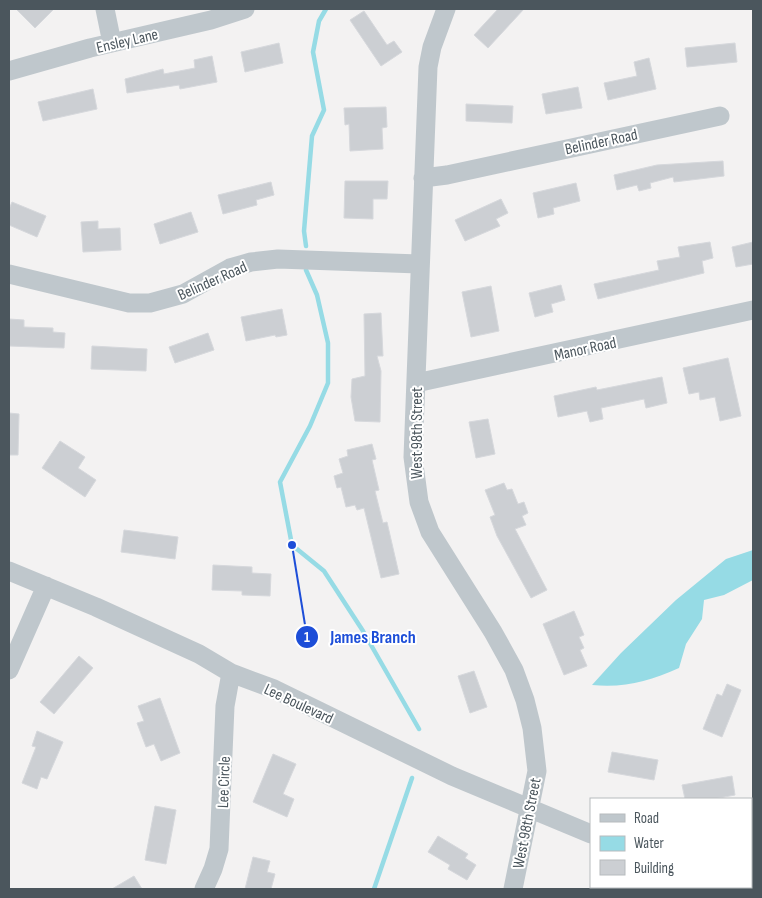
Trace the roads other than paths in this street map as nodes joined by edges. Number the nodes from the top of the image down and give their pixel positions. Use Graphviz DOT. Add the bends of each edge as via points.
graph roads {
  1 [pos="105,9"];
  2 [pos="245,9"];
  3 [pos="446,9"];
  4 [pos="112,43"];
  5 [pos="9,71"];
  6 [pos="720,116"];
  7 [pos="423,178"];
  8 [pos="419,264"];
  9 [pos="9,274"];
  10 [pos="753,310"];
  11 [pos="416,383"];
  12 [pos="9,571"];
  13 [pos="46,586"];
  14 [pos="9,670"];
  15 [pos="230,673"];
  16 [pos="530,809"];
  17 [pos="590,834"];
  18 [pos="204,889"];
  19 [pos="513,889"];
  1 -- 4 [label="street"];
  2 -- 4 [label="street, Ensley Lane"];
  3 -- 7 [label="street, West 98th Street" via="428,67"];
  4 -- 5 [label="street, Ensley Lane"];
  6 -- 7 [label="street, Belinder Road"];
  7 -- 8 [label="street, West 98th Street"];
  8 -- 9 [label="street, Belinder Road" via="278,259 251,262 216,274 183,294 150,303 129,303"];
  8 -- 11 [label="street, West 98th Street"];
  10 -- 11 [label="street, Manor Road"];
  11 -- 16 [label="street, West 98th Street" via="412,457 419,502 438,546 514,670 525,700 537,771"];
  12 -- 13 [label="street, Lee Boulevard"];
  13 -- 14 [label="street"];
  13 -- 15 [label="street, Lee Boulevard" via="199,654"];
  15 -- 16 [label="street, Lee Boulevard" via="274,689 444,772"];
  15 -- 18 [label="street, Lee Circle" via="225,706 219,849"];
  16 -- 17 [label="street, Lee Boulevard"];
  16 -- 19 [label="street, West 98th Street"];
}
